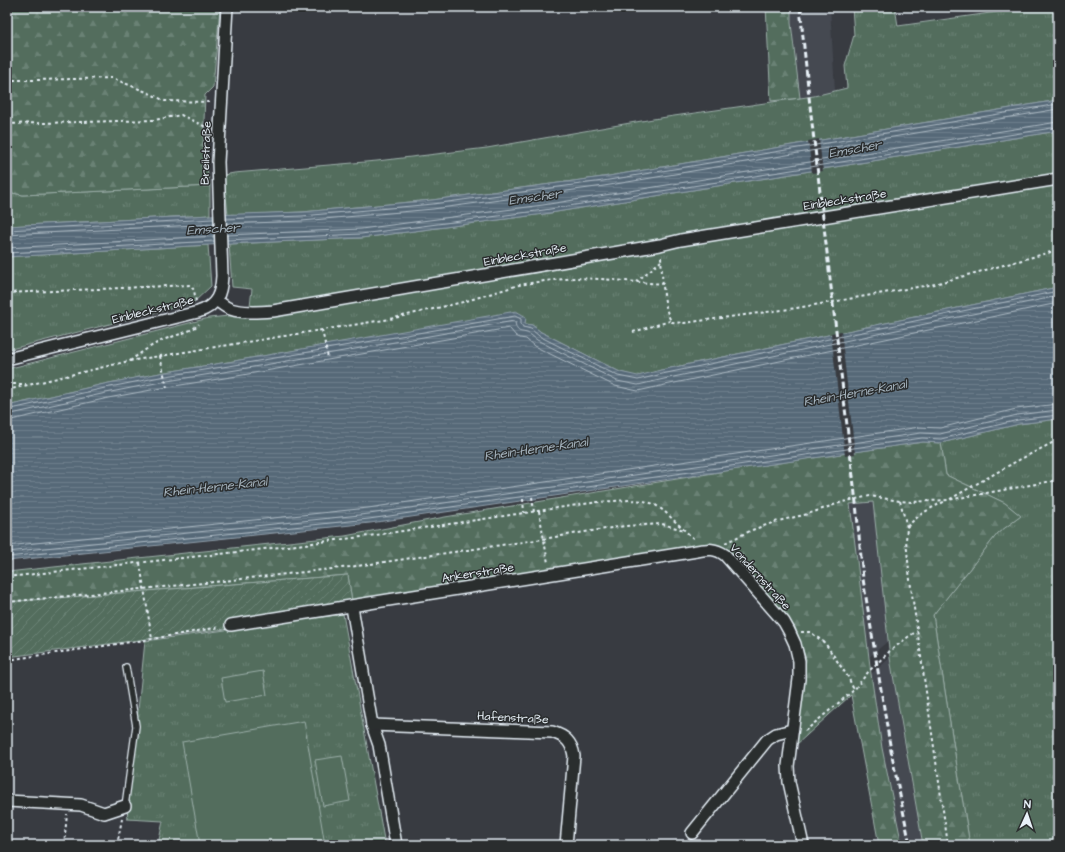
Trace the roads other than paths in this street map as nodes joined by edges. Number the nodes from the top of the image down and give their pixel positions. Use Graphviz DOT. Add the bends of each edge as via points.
graph roads {
  1 [pos="227,7"];
  2 [pos="1058,179"];
  3 [pos="216,300"];
  4 [pos="7,360"];
  5 [pos="607,565"];
  6 [pos="352,607"];
  7 [pos="232,625"];
  8 [pos="126,667"];
  9 [pos="372,725"];
  10 [pos="792,730"];
  11 [pos="7,801"];
  12 [pos="125,806"];
  13 [pos="692,833"];
  14 [pos="396,845"];
  15 [pos="566,845"];
  16 [pos="803,845"];
  1 -- 3 [label="street, Breilstraße" via="218,162 222,276"];
  2 -- 3 [label="street, Einbleckstraße" via="689,238 273,311 233,310"];
  3 -- 4 [label="street, Einbleckstraße" via="209,308 198,312"];
  5 -- 6 [label="street, Ankerstraße"];
  5 -- 10 [label="street, Vondernstraße" via="712,549 725,555 789,631 797,653 800,672"];
  6 -- 7 [label="street, Ankerstraße"];
  6 -- 9 [label="street"];
  8 -- 12 [label="lane" via="136,726"];
  9 -- 14 [label="street" via="379,745"];
  9 -- 15 [label="street, Hafenstraße" via="559,734 569,741 574,756"];
  10 -- 13 [label="street" via="776,734 767,740"];
  10 -- 16 [label="street, Vondernstraße" via="788,782"];
  11 -- 12 [label="street" via="80,805 104,813"];
}
